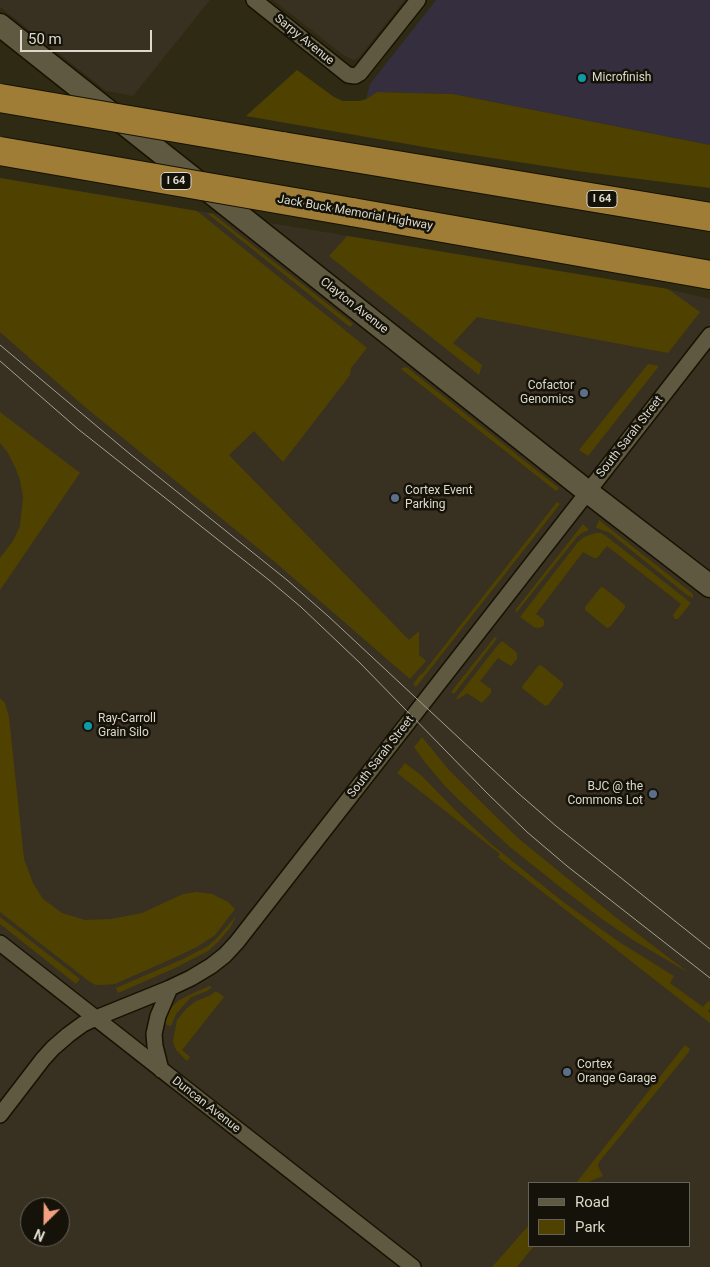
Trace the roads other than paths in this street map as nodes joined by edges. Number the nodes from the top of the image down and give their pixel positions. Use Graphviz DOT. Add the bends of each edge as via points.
graph roads {
  1 [pos="254,0"];
  2 [pos="418,0"];
  3 [pos="0,25"];
  4 [pos="0,98"];
  5 [pos="0,151"];
  6 [pos="710,217"];
  7 [pos="699,273"];
  8 [pos="710,335"];
  9 [pos="588,492"];
  10 [pos="710,586"];
  11 [pos="0,943"];
  12 [pos="170,988"];
  13 [pos="96,1018"];
  14 [pos="161,1070"];
  15 [pos="0,1115"];
  16 [pos="413,1267"];
  1 -- 2 [label="street, Sarpy Avenue" via="348,75 355,76"];
  3 -- 9 [label="street, Clayton Avenue"];
  4 -- 6 [label="highway, I 64, bridge"];
  5 -- 7 [label="highway, Jack Buck Memorial Highway / I 64, bridge"];
  8 -- 9 [label="street, South Sarah Street"];
  9 -- 10 [label="street, Clayton Avenue"];
  9 -- 12 [label="street, South Sarah Street" via="236,942 210,966"];
  11 -- 13 [label="street, Duncan Avenue"];
  12 -- 13 [label="street, South Sarah Street"];
  12 -- 14 [label="street" via="154,1034"];
  13 -- 14 [label="street, Duncan Avenue"];
  13 -- 15 [label="street, South Sarah Street" via="83,1024 53,1048"];
  14 -- 16 [label="street, Duncan Avenue"];
}
